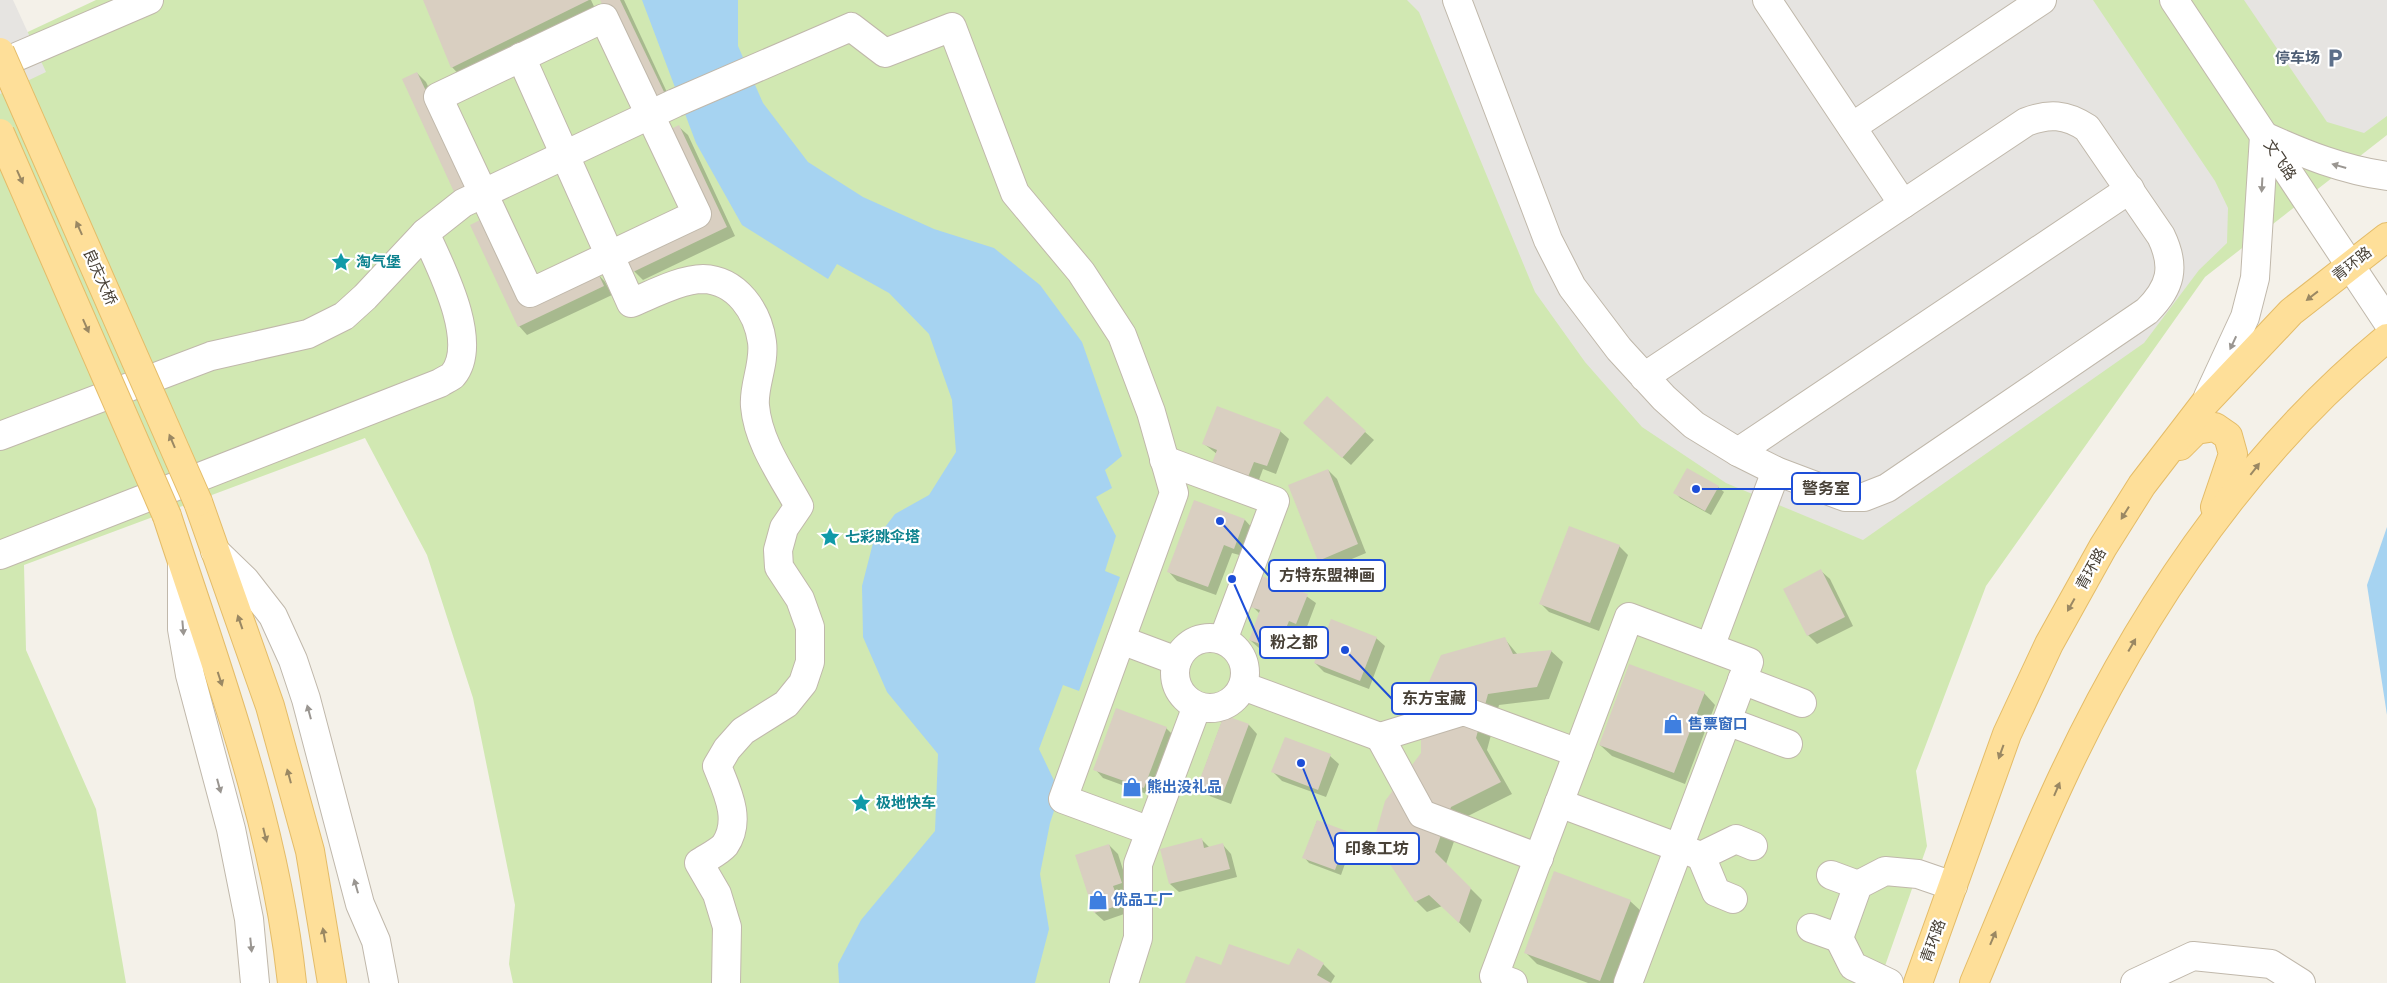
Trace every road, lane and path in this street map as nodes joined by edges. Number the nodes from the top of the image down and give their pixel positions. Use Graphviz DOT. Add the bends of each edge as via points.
graph roads {
  1 [pos="148,0"];
  2 [pos="1457,0"];
  3 [pos="1767,0"];
  4 [pos="2042,0"];
  5 [pos="2174,0"];
  6 [pos="0,52"];
  7 [pos="522,57"];
  8 [pos="0,64"];
  9 [pos="650,115"];
  10 [pos="1852,127"];
  11 [pos="0,132"];
  12 [pos="2264,136"];
  13 [pos="565,155"];
  14 [pos="2387,176"];
  15 [pos="2130,189"];
  16 [pos="484,193"];
  17 [pos="1903,204"];
  18 [pos="425,234"];
  19 [pos="2387,237"];
  20 [pos="610,255"];
  21 [pos="2350,266"];
  22 [pos="2387,321"];
  23 [pos="2387,338"];
  24 [pos="1644,377"];
  25 [pos="2205,403"];
  26 [pos="0,436"];
  27 [pos="1738,452"];
  28 [pos="1164,460"];
  29 [pos="1776,471"];
  30 [pos="2142,485"];
  31 [pos="2208,528"];
  32 [pos="215,551"];
  33 [pos="0,555"];
  34 [pos="182,562"];
  35 [pos="1121,640"];
  36 [pos="1222,640"];
  37 [pos="1710,647"];
  38 [pos="1177,661"];
  39 [pos="1742,680"];
  40 [pos="1243,686"];
  41 [pos="1802,703"];
  42 [pos="1197,706"];
  43 [pos="1727,722"];
  44 [pos="1380,737"];
  45 [pos="1788,744"];
  46 [pos="1578,753"];
  47 [pos="1559,803"];
  48 [pos="1150,831"];
  49 [pos="1753,846"];
  50 [pos="1690,852"];
  51 [pos="1539,858"];
  52 [pos="1830,875"];
  53 [pos="1858,885"];
  54 [pos="1953,886"];
  55 [pos="1734,899"];
  56 [pos="1812,928"];
  57 [pos="1839,938"];
  58 [pos="255,983"];
  59 [pos="292,983"];
  60 [pos="332,983"];
  61 [pos="384,983"];
  62 [pos="726,983"];
  63 [pos="1124,983"];
  64 [pos="1513,983"];
  65 [pos="1628,983"];
  66 [pos="1889,983"];
  67 [pos="1918,983"];
  68 [pos="1974,983"];
  69 [pos="2135,983"];
  70 [pos="2301,983"];
  1 -- 8 [label="street"];
  2 -- 24 [label="street" via="1548,240 1572,287"];
  3 -- 10 [label="street"];
  4 -- 10 [label="street"];
  5 -- 12 [label="street, 文飞路"];
  32 -- 6 [label="main road, 良庆大桥, one-way, bridge" via="198,502"];
  7 -- 9 [label="street" via="604,18"];
  7 -- 13 [label="street"];
  7 -- 16 [label="street" via="438,97"];
  9 -- 13 [label="street"];
  9 -- 20 [label="street" via="697,214"];
  9 -- 28 [label="street" via="850,27 885,53 952,27 1014,193 1081,272 1122,335 1151,412"];
  10 -- 17 [label="street"];
  11 -- 34 [label="main road, one-way, bridge" via="167,516"];
  14 -- 12 [label="street, one-way" via="2366,174 2318,160"];
  12 -- 21 [label="street, 文飞路"];
  12 -- 25 [label="street, one-way" via="2255,278 2245,317"];
  13 -- 16 [label="street"];
  13 -- 20 [label="street"];
  15 -- 17 [label="street" via="2087,128 2073,119 2041,116 2026,122"];
  15 -- 27 [label="street"];
  15 -- 29 [label="street" via="2169,251 2167,284 2147,311 1887,488 1864,497 1845,497"];
  16 -- 18 [label="street" via="463,203"];
  16 -- 20 [label="street" via="530,293"];
  17 -- 24 [label="street"];
  18 -- 26 [label="street" via="344,316 308,334 211,356"];
  18 -- 33 [label="street" via="450,288 462,337 462,359 453,375 440,383"];
  19 -- 21 [label="main road, 青环路"];
  20 -- 62 [label="street" via="631,302 674,285 702,279 724,284 739,295 755,314 762,344 755,405 760,433 799,506 784,528 778,550 779,567 800,599 810,626 810,662 804,683 786,704 743,731 720,760 717,766 732,807 732,827 724,846 699,863 717,894 728,927"];
  21 -- 22 [label="street, 文飞路"];
  21 -- 25 [label="main road, 青环路, one-way" via="2291,312"];
  31 -- 23 [label="main road, one-way" via="2269,451 2347,371"];
  24 -- 27 [label="street" via="1694,425"];
  25 -- 30 [label="main road, 青环路"];
  27 -- 29 [label="street"];
  28 -- 35 [label="street" via="1174,494"];
  28 -- 36 [label="street" via="1275,501"];
  29 -- 37 [label="street"];
  30 -- 31 [label="main road" via="2196,430 2215,427 2228,436 2233,454"];
  30 -- 54 [label="main road, 青环路, one-way" via="2049,644 2008,734"];
  68 -- 31 [label="main road, one-way" via="2063,776 2107,689 2157,602"];
  60 -- 32 [label="main road, 良庆大桥, one-way" via="310,851 270,706"];
  61 -- 32 [label="street, one-way" via="376,941 360,904 293,660 273,616 245,580"];
  34 -- 58 [label="street, one-way" via="182,629 188,665 231,829 249,919"];
  34 -- 59 [label="main road, one-way" via="249,768 274,869"];
  35 -- 38 [label="street"];
  35 -- 48 [label="street" via="1063,798"];
  36 -- 38 [label="street" via="1204,638 1188,646"];
  36 -- 40 [label="street" via="1238,650 1245,667"];
  37 -- 39 [label="street" via="1749,662"];
  37 -- 46 [label="street" via="1629,617"];
  38 -- 42 [label="street" via="1175,679 1183,696"];
  39 -- 41 [label="street"];
  39 -- 43 [label="street"];
  40 -- 42 [label="street" via="1233,701 1216,708"];
  40 -- 44 [label="street"];
  42 -- 48 [label="street"];
  43 -- 45 [label="street"];
  43 -- 50 [label="street"];
  44 -- 46 [label="street" via="1464,711"];
  44 -- 51 [label="street" via="1422,814"];
  46 -- 47 [label="street"];
  47 -- 50 [label="street"];
  47 -- 51 [label="street"];
  48 -- 63 [label="street" via="1138,864 1138,938"];
  49 -- 50 [label="street" via="1736,839"];
  50 -- 55 [label="street" via="1716,892"];
  50 -- 65 [label="street"];
  51 -- 64 [label="street" via="1494,976"];
  52 -- 53 [label="street"];
  53 -- 54 [label="street" via="1885,871 1918,874"];
  53 -- 57 [label="street"];
  54 -- 67 [label="main road, 青环路"];
  56 -- 57 [label="street"];
  57 -- 66 [label="street" via="1853,966"];
  69 -- 70 [label="street" via="2193,956 2271,964"];
}
